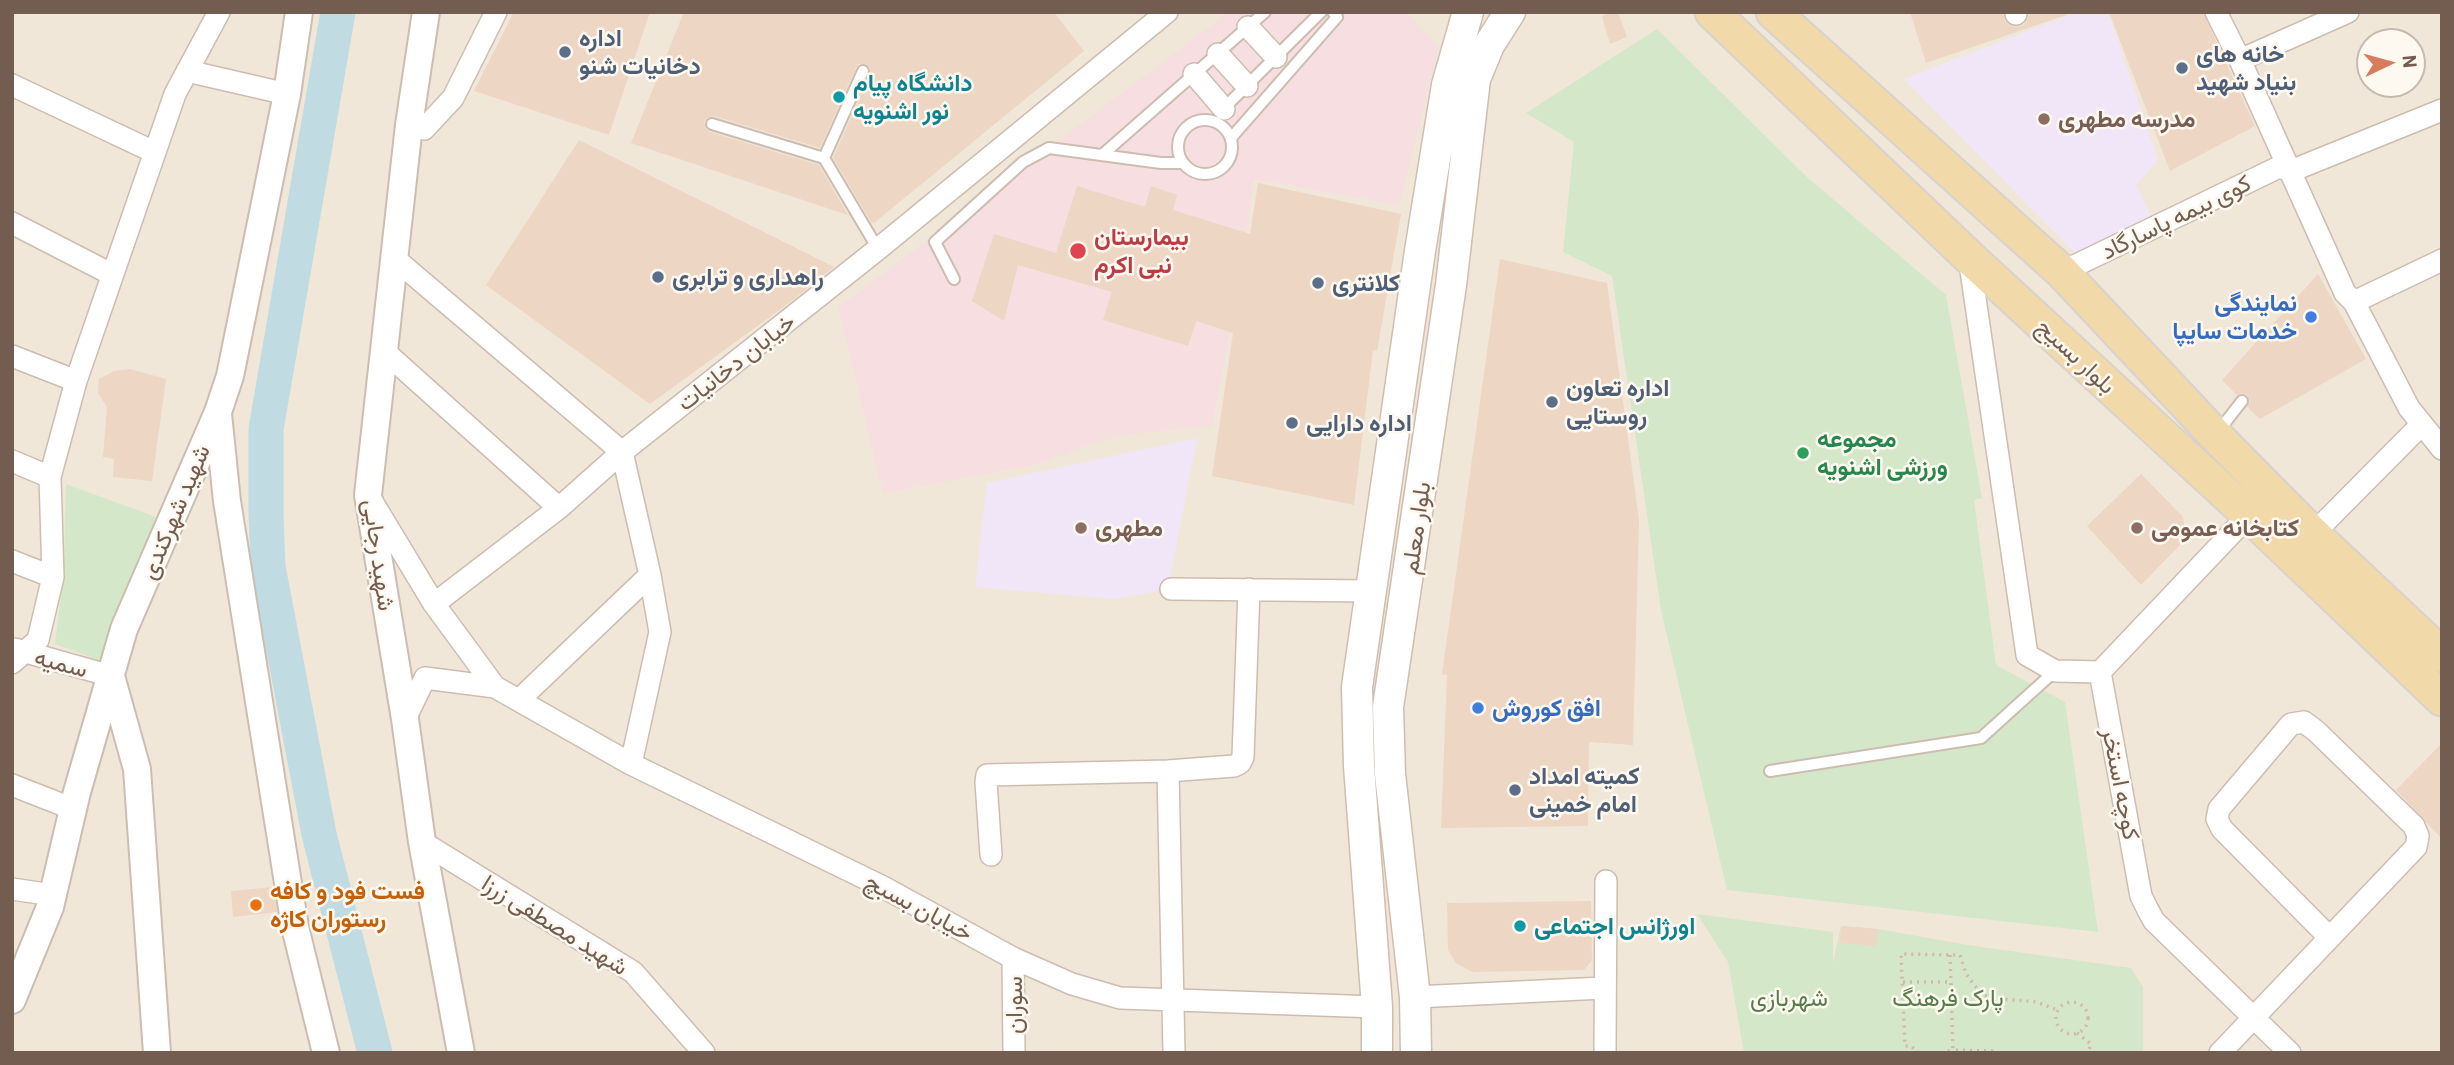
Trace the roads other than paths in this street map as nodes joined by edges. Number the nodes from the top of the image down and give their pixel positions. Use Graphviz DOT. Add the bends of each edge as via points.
graph roads {
  1 [pos="219,12"];
  2 [pos="299,12"];
  3 [pos="426,12"];
  4 [pos="496,12"];
  5 [pos="1167,12"];
  6 [pos="1265,12"];
  7 [pos="1321,12"];
  8 [pos="1333,12"];
  9 [pos="1468,12"];
  10 [pos="1510,12"];
  11 [pos="1712,12"];
  12 [pos="1773,12"];
  13 [pos="2348,12"];
  14 [pos="2223,15"];
  15 [pos="1248,27"];
  16 [pos="1218,54"];
  17 [pos="1276,57"];
  18 [pos="2240,60"];
  19 [pos="187,71"];
  20 [pos="863,71"];
  21 [pos="1194,74"];
  22 [pos="12,85"];
  23 [pos="1247,86"];
  24 [pos="287,94"];
  25 [pos="2442,110"];
  26 [pos="1218,115"];
  27 [pos="712,124"];
  28 [pos="409,125"];
  29 [pos="1231,138"];
  30 [pos="154,152"];
  31 [pos="1102,155"];
  32 [pos="824,158"];
  33 [pos="1182,163"];
  34 [pos="2291,172"];
  35 [pos="12,223"];
  36 [pos="878,249"];
  37 [pos="1969,257"];
  38 [pos="394,258"];
  39 [pos="2442,260"];
  40 [pos="2062,272"];
  41 [pos="111,274"];
  42 [pos="954,279"];
  43 [pos="2354,302"];
  44 [pos="384,351"];
  45 [pos="12,356"];
  46 [pos="76,381"];
  47 [pos="2242,401"];
  48 [pos="218,412"];
  49 [pos="2421,425"];
  50 [pos="2215,435"];
  51 [pos="2441,446"];
  52 [pos="622,452"];
  53 [pos="12,461"];
  54 [pos="50,478"];
  55 [pos="368,495"];
  56 [pos="559,508"];
  57 [pos="2249,515"];
  58 [pos="2313,534"];
  59 [pos="12,561"];
  60 [pos="650,575"];
  61 [pos="53,577"];
  62 [pos="1171,589"];
  63 [pos="1249,589"];
  64 [pos="1371,591"];
  65 [pos="434,604"];
  66 [pos="16,655"];
  67 [pos="2442,655"];
  68 [pos="2055,671"];
  69 [pos="2100,673"];
  70 [pos="111,676"];
  71 [pos="495,687"];
  72 [pos="520,699"];
  73 [pos="2442,699"];
  74 [pos="405,719"];
  75 [pos="631,764"];
  76 [pos="1168,771"];
  77 [pos="1770,771"];
  78 [pos="12,785"];
  79 [pos="73,809"];
  80 [pos="422,842"];
  81 [pos="991,855"];
  82 [pos="1606,881"];
  83 [pos="12,889"];
  84 [pos="53,895"];
  85 [pos="2329,937"];
  86 [pos="1013,958"];
  87 [pos="1604,988"];
  88 [pos="1415,998"];
  89 [pos="12,1000"];
  90 [pos="1172,1002"];
  91 [pos="1377,1007"];
  92 [pos="2253,1016"];
  93 [pos="157,1053"];
  94 [pos="326,1053"];
  95 [pos="461,1053"];
  96 [pos="704,1053"];
  97 [pos="1014,1053"];
  98 [pos="1174,1053"];
  99 [pos="1377,1053"];
  100 [pos="1416,1053"];
  101 [pos="1605,1053"];
  102 [pos="2220,1053"];
  103 [pos="2290,1053"];
  1 -- 19 [label="street"];
  2 -- 24 [label="street, شهید شهرکندی"];
  3 -- 28 [label="street, شهید رجایی"];
  4 -- 28 [label="street" via="453,98 424,129"];
  5 -- 36 [label="street, خیابان دخانیات"];
  6 -- 15 [label="lane"];
  7 -- 17 [label="lane"];
  8 -- 29 [label="lane" via="1337,17"];
  9 -- 64 [label="main road, بلوار معلم" via="1447,85"];
  10 -- 88 [label="main road, بلوار معلم" via="1475,79 1451,285 1388,707 1390,774"];
  11 -- 37 [label="main road, بلوار بسیج"];
  12 -- 40 [label="main road, بلوار بسیج"];
  13 -- 18 [label="street"];
  14 -- 18 [label="street"];
  15 -- 16 [label="lane"];
  15 -- 17 [label="street"];
  16 -- 21 [label="lane"];
  16 -- 23 [label="street"];
  17 -- 23 [label="lane"];
  18 -- 34 [label="street"];
  19 -- 24 [label="street"];
  19 -- 30 [label="street"];
  20 -- 32 [label="lane"];
  21 -- 26 [label="street"];
  21 -- 31 [label="lane"];
  22 -- 30 [label="street"];
  23 -- 26 [label="lane"];
  24 -- 48 [label="street, شهید شهرکندی" via="230,376"];
  25 -- 34 [label="street, کوی بیمه پاسارگاد"];
  26 -- 29 [label="lane"];
  26 -- 33 [label="lane" via="1186,128 1178,145"];
  27 -- 32 [label="lane"];
  28 -- 38 [label="street, شهید رجایی"];
  29 -- 33 [label="lane" via="1228,163 1214,174 1197,174"];
  30 -- 41 [label="street"];
  31 -- 33 [label="lane"];
  31 -- 42 [label="lane" via="1049,148 1023,162 935,242"];
  32 -- 36 [label="lane"];
  34 -- 40 [label="street, کوی بیمه پاسارگاد" via="2279,167"];
  34 -- 43 [label="street" via="2345,293"];
  35 -- 41 [label="street"];
  36 -- 52 [label="street, خیابان دخانیات"];
  37 -- 57 [label="main road, بلوار بسیج"];
  37 -- 68 [label="street" via="2027,655"];
  38 -- 44 [label="street, شهید رجایی"];
  38 -- 52 [label="street"];
  39 -- 43 [label="street"];
  40 -- 50 [label="main road, بلوار بسیج"];
  41 -- 46 [label="street"];
  43 -- 49 [label="street"];
  44 -- 55 [label="street, شهید رجایی"];
  44 -- 56 [label="street"];
  45 -- 46 [label="street"];
  46 -- 54 [label="street"];
  47 -- 50 [label="lane"];
  48 -- 70 [label="street, شهید شهرکندی" via="124,629"];
  48 -- 94 [label="street" via="295,927"];
  49 -- 51 [label="street"];
  49 -- 58 [label="street"];
  50 -- 58 [label="main road, بلوار بسیج"];
  52 -- 56 [label="street, خیابان دخانیات"];
  52 -- 60 [label="street"];
  53 -- 54 [label="street"];
  54 -- 61 [label="street"];
  55 -- 65 [label="street"];
  55 -- 74 [label="street, شهید رجایی"];
  56 -- 65 [label="street, خیابان دخانیات"];
  57 -- 69 [label="street"];
  57 -- 73 [label="main road, بلوار بسیج"];
  58 -- 67 [label="main road, بلوار بسیج"];
  59 -- 61 [label="street"];
  60 -- 72 [label="street"];
  60 -- 75 [label="street" via="660,632"];
  61 -- 66 [label="street" via="38,640"];
  62 -- 63 [label="street"];
  63 -- 64 [label="street"];
  63 -- 76 [label="street" via="1243,757 1234,766"];
  64 -- 91 [label="main road, بلوار معلم" via="1357,687"];
  65 -- 71 [label="street"];
  66 -- 70 [label="street, سمیه"];
  68 -- 69 [label="street"];
  68 -- 77 [label="lane" via="1981,737"];
  69 -- 92 [label="street, کوچه استخر" via="2141,896 2154,921"];
  70 -- 79 [label="street, شهید شهرکندی"];
  70 -- 93 [label="street" via="137,769"];
  71 -- 72 [label="street, خیابان بسبچ"];
  71 -- 74 [label="street" via="425,678"];
  72 -- 75 [label="street, خیابان بسبچ"];
  74 -- 80 [label="street, شهید رجایی"];
  75 -- 86 [label="street, خیابان بسبچ" via="883,887"];
  76 -- 81 [label="street" via="987,775"];
  76 -- 90 [label="street"];
  78 -- 79 [label="street"];
  79 -- 84 [label="street, شهید شهرکندی"];
  80 -- 95 [label="street, شهید رجایی"];
  80 -- 96 [label="street, شهید مصطفی زرزا" via="633,972"];
  82 -- 87 [label="street"];
  83 -- 84 [label="street"];
  84 -- 89 [label="street, شهید شهرکندی"];
  85 -- 85 [label="street" via="2416,848 2418,836 2414,826 2316,731 2304,723 2291,724 2219,809 2217,819"];
  85 -- 92 [label="street"];
  86 -- 90 [label="street, خیابان بسبچ" via="1072,984 1120,998"];
  86 -- 97 [label="street, سوران"];
  87 -- 88 [label="street"];
  87 -- 101 [label="street"];
  88 -- 100 [label="main road, بلوار معلم"];
  90 -- 91 [label="street, خیابان بسبچ"];
  90 -- 98 [label="street"];
  91 -- 99 [label="main road, بلوار معلم"];
  92 -- 102 [label="street"];
  92 -- 103 [label="street, کوچه استخر"];
}
